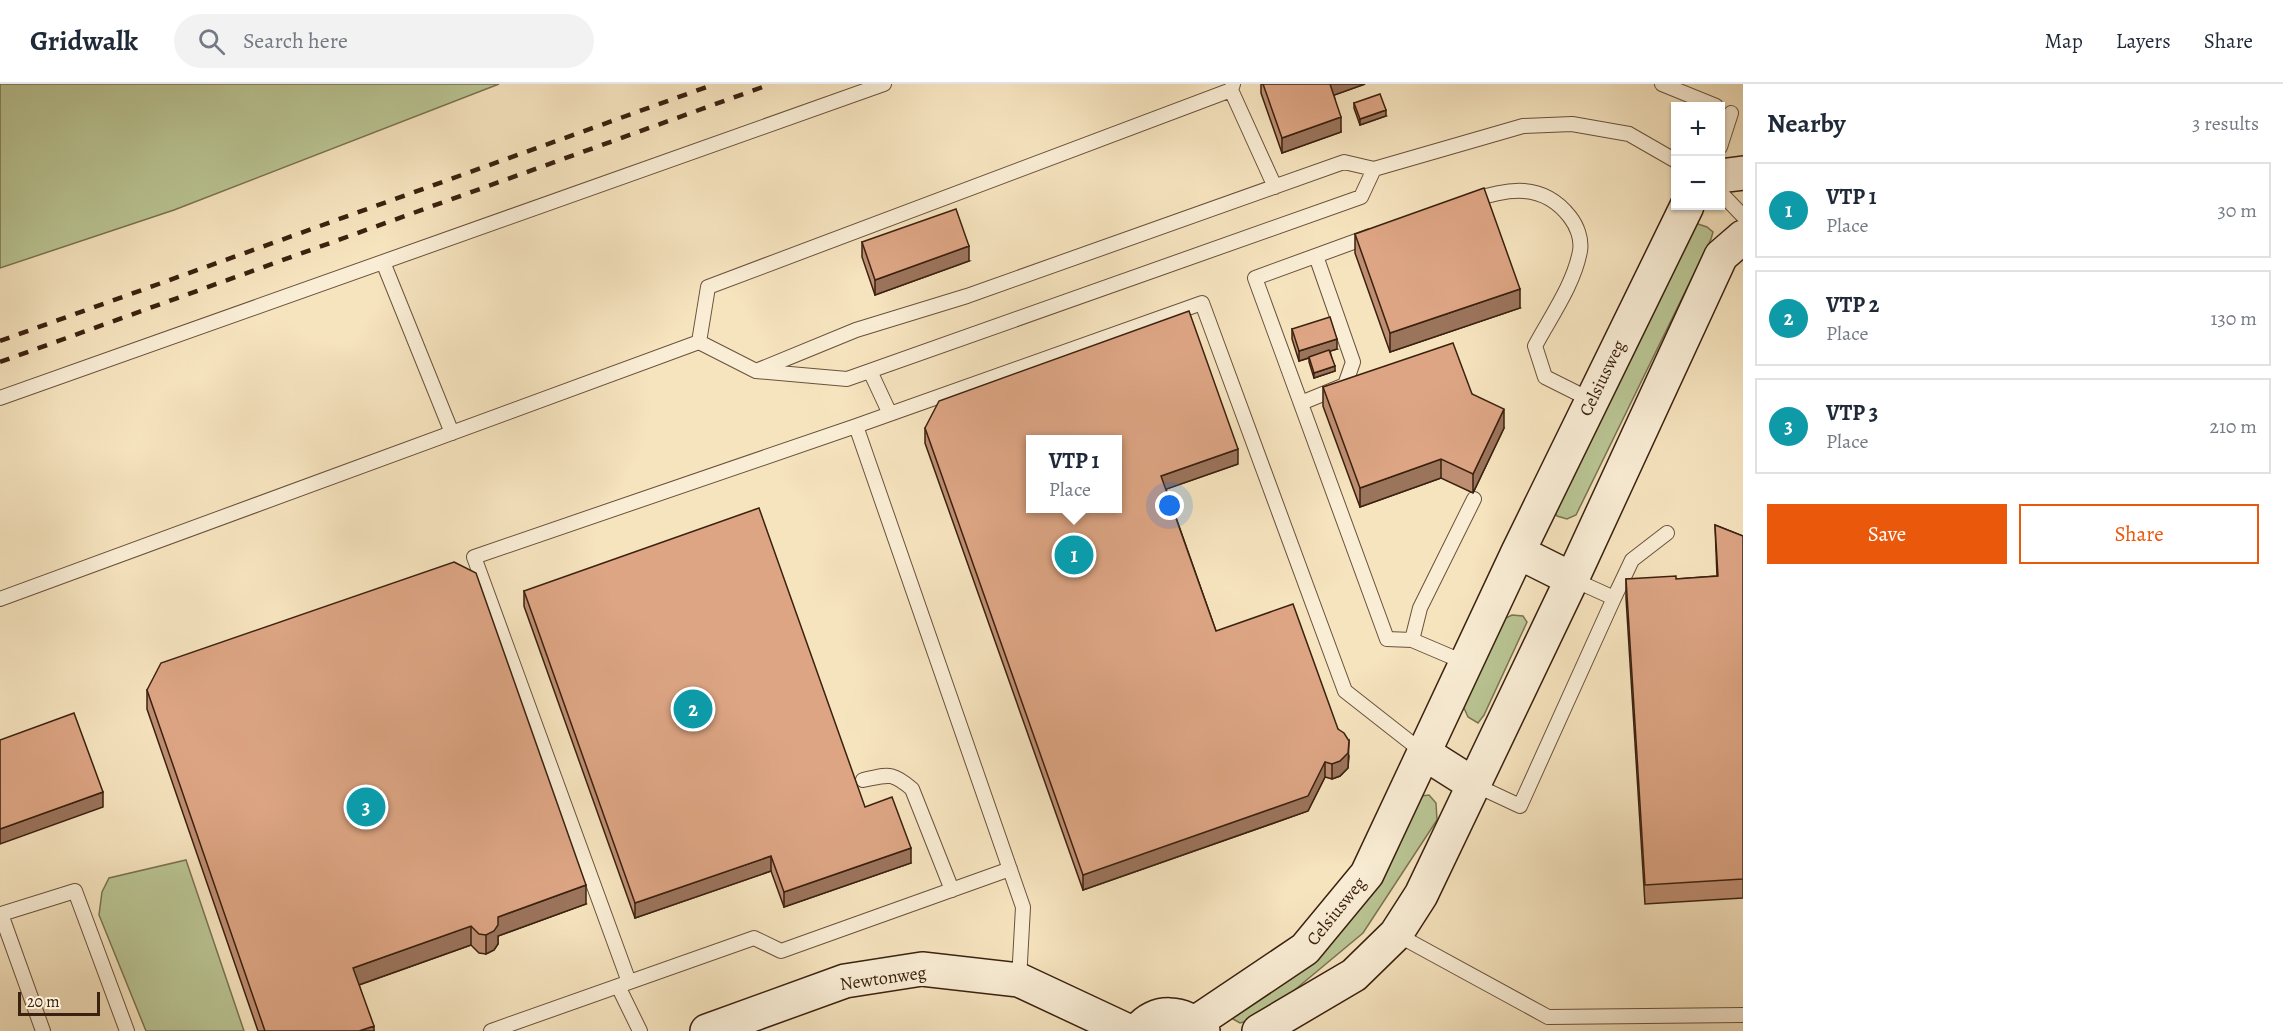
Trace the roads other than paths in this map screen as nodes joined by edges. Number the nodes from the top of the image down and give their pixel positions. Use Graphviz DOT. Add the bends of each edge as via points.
graph roads {
  1 [pos="884,84"];
  2 [pos="1662,84"];
  3 [pos="1232,87"];
  4 [pos="1706,102"];
  5 [pos="1732,113"];
  6 [pos="1725,133"];
  7 [pos="1671,158"];
  8 [pos="1374,170"];
  9 [pos="1743,172"];
  10 [pos="1725,175"];
  11 [pos="1275,187"];
  12 [pos="1725,197"];
  13 [pos="1456,206"];
  14 [pos="1685,210"];
  15 [pos="1743,216"];
  16 [pos="1381,233"];
  17 [pos="1743,237"];
  18 [pos="1316,256"];
  19 [pos="383,262"];
  20 [pos="699,342"];
  21 [pos="756,371"];
  22 [pos="870,372"];
  23 [pos="0,398"];
  24 [pos="1591,400"];
  25 [pos="1300,403"];
  26 [pos="890,414"];
  27 [pos="856,426"];
  28 [pos="452,433"];
  29 [pos="1474,499"];
  30 [pos="1667,533"];
  31 [pos="1518,552"];
  32 [pos="1572,579"];
  33 [pos="0,598"];
  34 [pos="1614,598"];
  35 [pos="1412,640"];
  36 [pos="1467,663"];
  37 [pos="1424,753"];
  38 [pos="863,780"];
  39 [pos="1473,784"];
  40 [pos="1010,869"];
  41 [pos="952,890"];
  42 [pos="1396,934"];
  43 [pos="1019,980"];
  44 [pos="623,984"];
  45 [pos="1743,1015"];
  46 [pos="1198,1027"];
  47 [pos="719,1029"];
  48 [pos="44,1031"];
  49 [pos="127,1031"];
  50 [pos="491,1031"];
  51 [pos="640,1031"];
  52 [pos="1128,1031"];
  53 [pos="1138,1031"];
  54 [pos="1259,1031"];
  1 -- 19 [label="lane"];
  2 -- 4 [label="lane"];
  3 -- 11 [label="lane"];
  3 -- 20 [label="lane" via="708,287"];
  5 -- 6 [label="lane"];
  7 -- 8 [label="lane" via="1629,134 1572,124 1523,126"];
  8 -- 11 [label="lane" via="1344,162"];
  8 -- 22 [label="lane" via="1361,197"];
  9 -- 10 [label="street"];
  11 -- 21 [label="lane" via="967,296 856,330"];
  12 -- 15 [label="lane"];
  13 -- 24 [label="lane" via="1499,191 1534,191 1560,204 1577,225 1581,248 1574,273 1535,346 1545,377"];
  14 -- 24 [label="street, Celsiusweg"];
  16 -- 18 [label="lane"];
  17 -- 32 [label="street" via="1721,256"];
  18 -- 25 [label="lane" via="1353,362 1345,386"];
  18 -- 25 [label="lane" via="1255,278"];
  19 -- 23 [label="lane"];
  19 -- 28 [label="lane"];
  20 -- 21 [label="lane"];
  20 -- 28 [label="lane"];
  21 -- 22 [label="lane" via="847,380"];
  22 -- 26 [label="lane"];
  24 -- 31 [label="street, Celsiusweg"];
  25 -- 35 [label="lane" via="1387,639"];
  26 -- 27 [label="lane"];
  26 -- 37 [label="lane" via="1202,303 1345,692"];
  27 -- 40 [label="lane"];
  27 -- 44 [label="lane" via="474,557"];
  28 -- 33 [label="lane"];
  29 -- 35 [label="lane" via="1420,608"];
  30 -- 34 [label="lane" via="1632,560"];
  31 -- 32 [label="street"];
  31 -- 36 [label="street, Celsiusweg"];
  32 -- 34 [label="lane"];
  32 -- 39 [label="street"];
  34 -- 39 [label="lane" via="1520,806"];
  35 -- 36 [label="lane"];
  36 -- 37 [label="street, Celsiusweg"];
  37 -- 39 [label="street"];
  37 -- 46 [label="street, Celsiusweg" via="1366,874 1305,949"];
  38 -- 41 [label="lane" via="890,775 912,789"];
  39 -- 42 [label="street" via="1420,895"];
  40 -- 41 [label="lane"];
  40 -- 43 [label="lane" via="1023,907"];
  41 -- 44 [label="lane" via="781,951 754,938"];
  42 -- 45 [label="lane" via="1548,1017"];
  42 -- 54 [label="street" via="1354,975"];
  43 -- 47 [label="street, Newtonweg" via="911,970 845,981"];
  43 -- 52 [label="street, Newtonweg"];
  44 -- 50 [label="lane"];
  44 -- 51 [label="lane"];
  46 -- 53 [label="street" via="1179,1015 1161,1015"];
  48 -- 49 [label="lane" via="1,914 75,891"];
}
